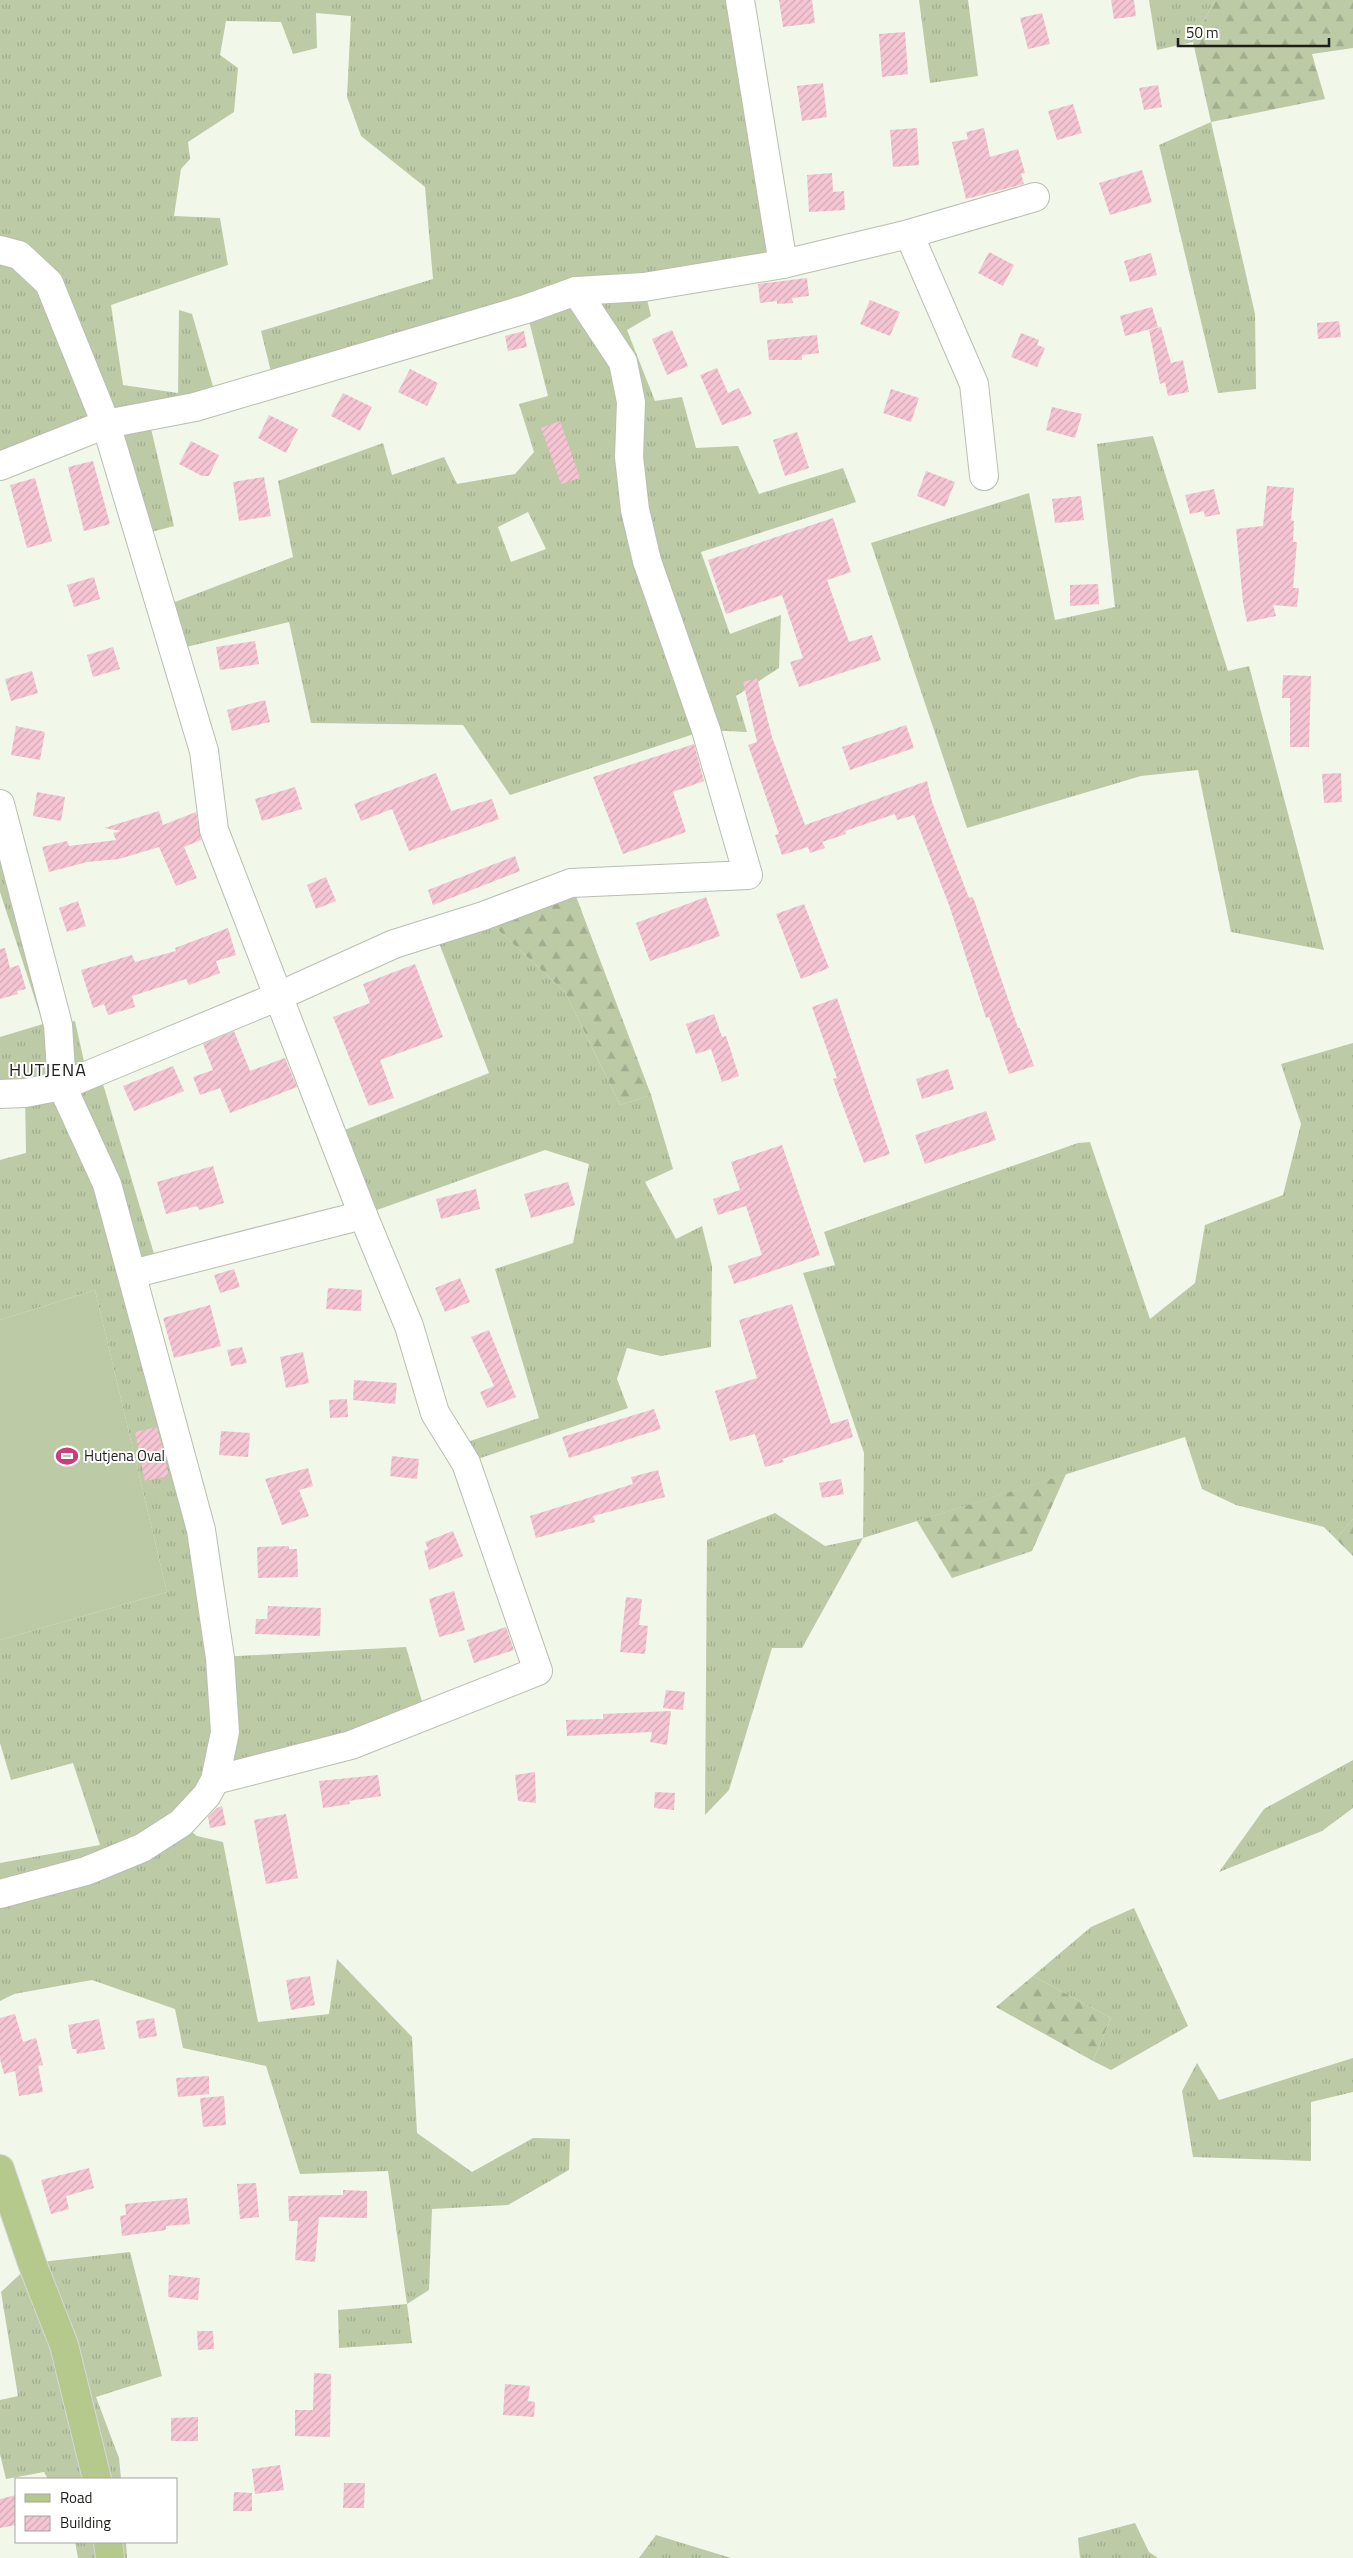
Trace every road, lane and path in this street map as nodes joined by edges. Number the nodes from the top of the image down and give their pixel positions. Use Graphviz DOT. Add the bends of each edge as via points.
graph roads {
  1 [pos="740,0"];
  2 [pos="1035,197"];
  3 [pos="909,234"];
  4 [pos="0,250"];
  5 [pos="783,264"];
  6 [pos="576,291"];
  7 [pos="106,424"];
  8 [pos="0,466"];
  9 [pos="984,476"];
  10 [pos="0,804"];
  11 [pos="279,996"];
  12 [pos="62,1086"];
  13 [pos="0,1094"];
  14 [pos="363,1214"];
  15 [pos="132,1274"];
  16 [pos="215,1780"];
  17 [pos="0,1894"];
  18 [pos="0,2169"];
  19 [pos="97,2478"];
  20 [pos="108,2543"];
  21 [pos="110,2558"];
  1 -- 5 [label="street"];
  2 -- 3 [label="street"];
  3 -- 5 [label="street"];
  3 -- 9 [label="street" via="974,384"];
  4 -- 7 [label="street" via="19,255 48,282"];
  5 -- 6 [label="street" via="644,287"];
  6 -- 7 [label="street" via="526,309 196,407"];
  6 -- 11 [label="street" via="623,362 630,402 635,510 647,561 706,730 748,875 571,883 483,916 394,944"];
  7 -- 8 [label="street"];
  7 -- 11 [label="street" via="204,751 214,830"];
  10 -- 12 [label="street" via="58,1025"];
  11 -- 12 [label="street"];
  11 -- 14 [label="street"];
  12 -- 13 [label="street"];
  12 -- 15 [label="street" via="107,1184"];
  14 -- 15 [label="street"];
  14 -- 16 [label="street" via="409,1326 435,1413 466,1463 538,1671 351,1745"];
  15 -- 16 [label="street" via="201,1530 220,1658 225,1732"];
  16 -- 17 [label="street" via="181,1823 142,1848 86,1871"];
  18 -- 19 [label="main road" via="64,2345"];
  20 -- 21 [label="main road"];
}
